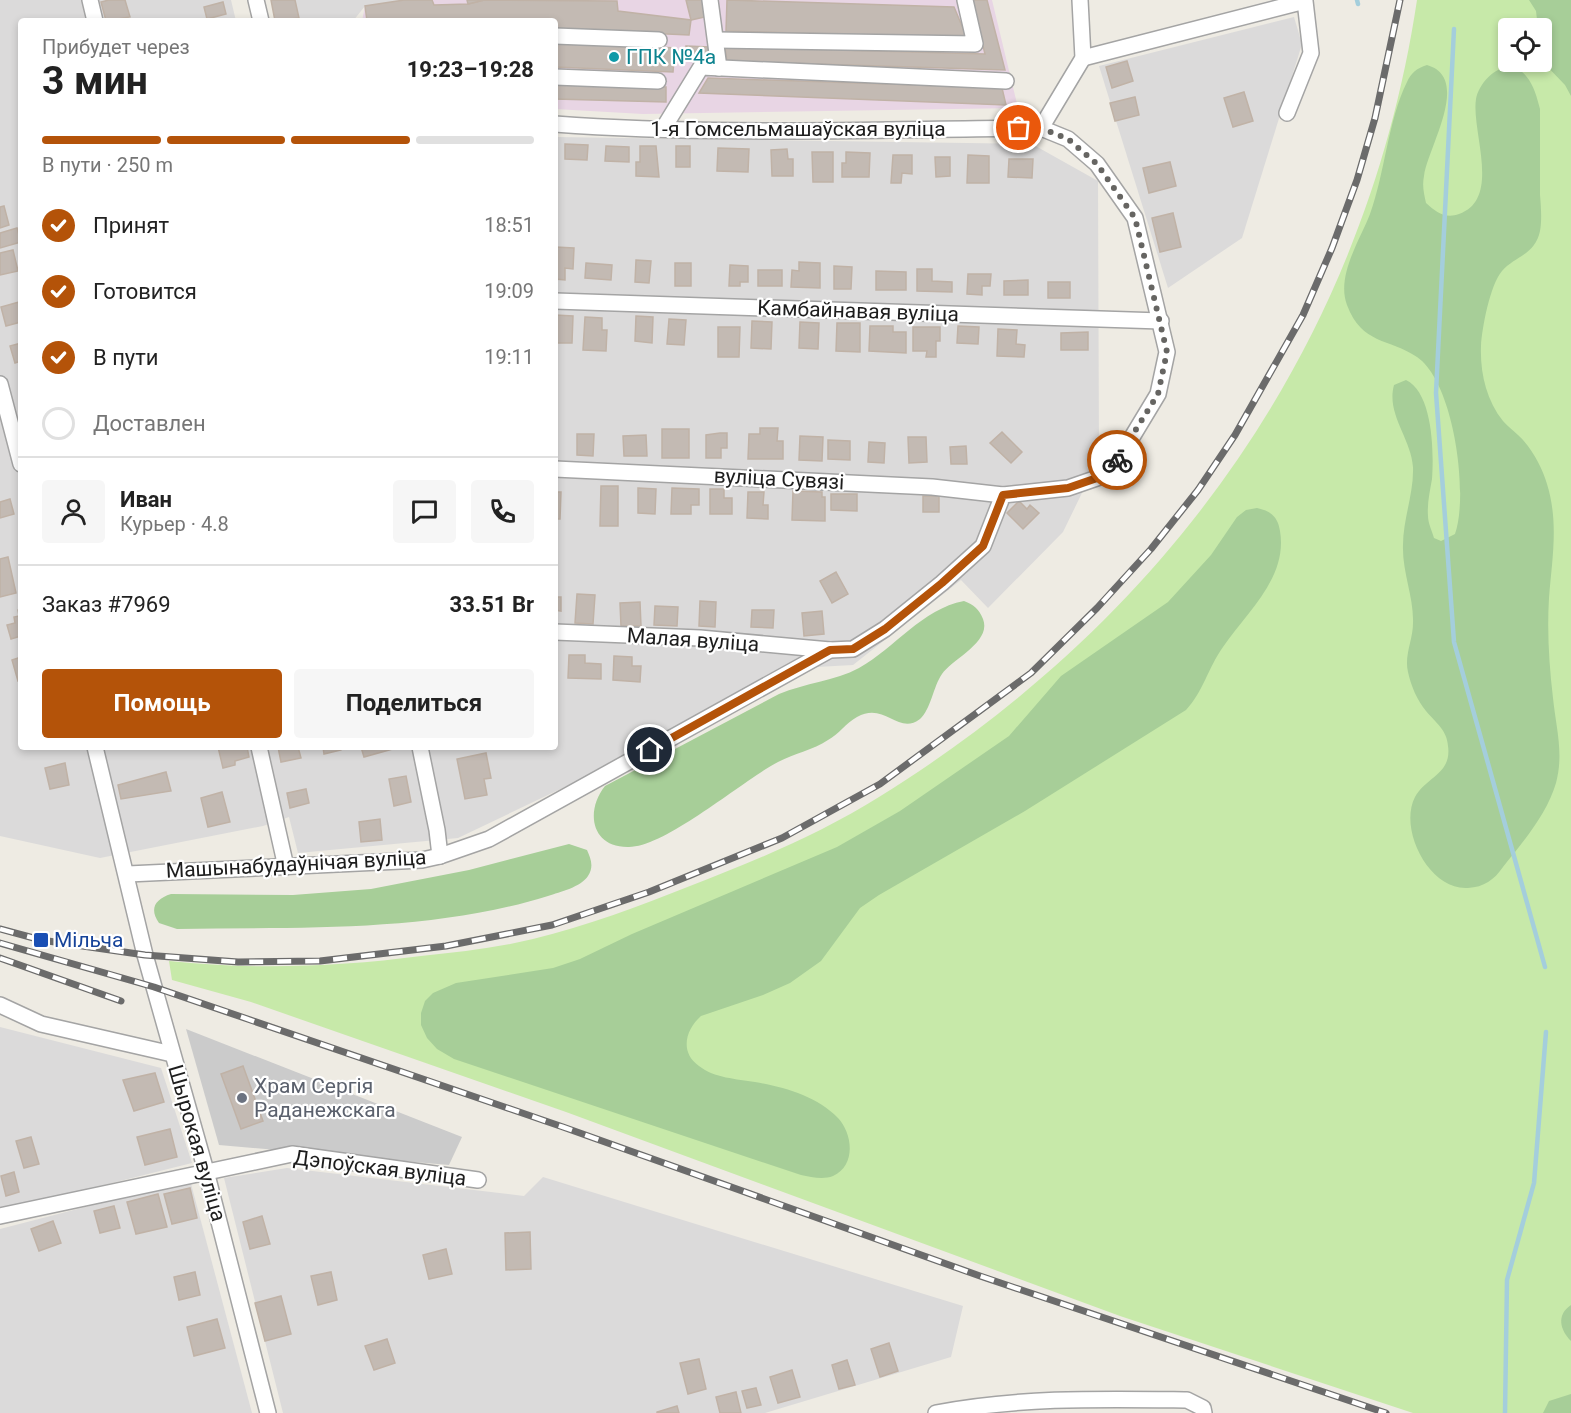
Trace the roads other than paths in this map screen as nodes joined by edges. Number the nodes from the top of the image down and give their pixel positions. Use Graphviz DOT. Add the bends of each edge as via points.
graph roads {
  1 [pos="90,0"];
  2 [pos="256,0"];
  3 [pos="710,0"];
  4 [pos="965,0"];
  5 [pos="1080,0"];
  6 [pos="1305,0"];
  7 [pos="94,18"];
  8 [pos="260,18"];
  9 [pos="558,36"];
  10 [pos="659,40"];
  11 [pos="717,40"];
  12 [pos="1083,58"];
  13 [pos="719,68"];
  14 [pos="558,77"];
  15 [pos="658,81"];
  16 [pos="1006,81"];
  17 [pos="1287,113"];
  18 [pos="558,124"];
  19 [pos="1041,128"];
  20 [pos="663,129"];
  21 [pos="558,301"];
  22 [pos="1161,321"];
  23 [pos="0,384"];
  24 [pos="18,453"];
  25 [pos="558,469"];
  26 [pos="1003,495"];
  27 [pos="558,632"];
  28 [pos="830,650"];
  29 [pos="96,750"];
  30 [pos="260,750"];
  31 [pos="421,750"];
  32 [pos="440,856"];
  33 [pos="286,867"];
  34 [pos="128,873"];
  35 [pos="0,1005"];
  36 [pos="172,1054"];
  37 [pos="206,1172"];
  38 [pos="478,1180"];
  39 [pos="0,1216"];
  40 [pos="268,1413"];
  41 [pos="936,1413"];
  42 [pos="1204,1413"];
  1 -- 7 [label="street"];
  2 -- 8 [label="street"];
  3 -- 11 [label="street"];
  4 -- 11 [label="street" via="975,44"];
  5 -- 12 [label="street"];
  6 -- 12 [label="street"];
  6 -- 17 [label="street" via="1311,52"];
  9 -- 10 [label="street"];
  11 -- 13 [label="street"];
  12 -- 19 [label="street"];
  13 -- 16 [label="street"];
  13 -- 20 [label="street" via="702,67"];
  14 -- 15 [label="street"];
  18 -- 20 [label="street, 1-я Гомсельмашаўская вуліца"];
  19 -- 20 [label="street, 1-я Гомсельмашаўская вуліца"];
  19 -- 22 [label="street" via="1068,139 1097,164 1135,218"];
  21 -- 22 [label="street, Камбайнавая вуліца"];
  22 -- 26 [label="street" via="1167,352 1158,394 1120,457 1097,478 1068,488"];
  23 -- 24 [label="street"];
  25 -- 26 [label="street, вуліца Сувязі" via="932,487"];
  26 -- 28 [label="street, Машынабудаўнічая вуліца" via="983,546 942,583 853,649"];
  27 -- 28 [label="street, Малая вуліца" via="700,638"];
  28 -- 32 [label="street, Машынабудаўнічая вуліца" via="489,839"];
  29 -- 34 [label="street, Шырокая вуліца"];
  30 -- 33 [label="street"];
  31 -- 32 [label="street"];
  32 -- 33 [label="street, Машынабудаўнічая вуліца"];
  33 -- 34 [label="street, Машынабудаўнічая вуліца"];
  34 -- 36 [label="street, Шырокая вуліца"];
  35 -- 36 [label="street" via="41,1024"];
  36 -- 37 [label="street, Шырокая вуліца"];
  37 -- 38 [label="street, Дэпоўская вуліца" via="292,1154"];
  37 -- 39 [label="street, Дэпоўская вуліца"];
  37 -- 40 [label="street, Шырокая вуліца"];
  41 -- 42 [label="street" via="970,1406 1068,1398 1187,1400 1203,1408"];
}
